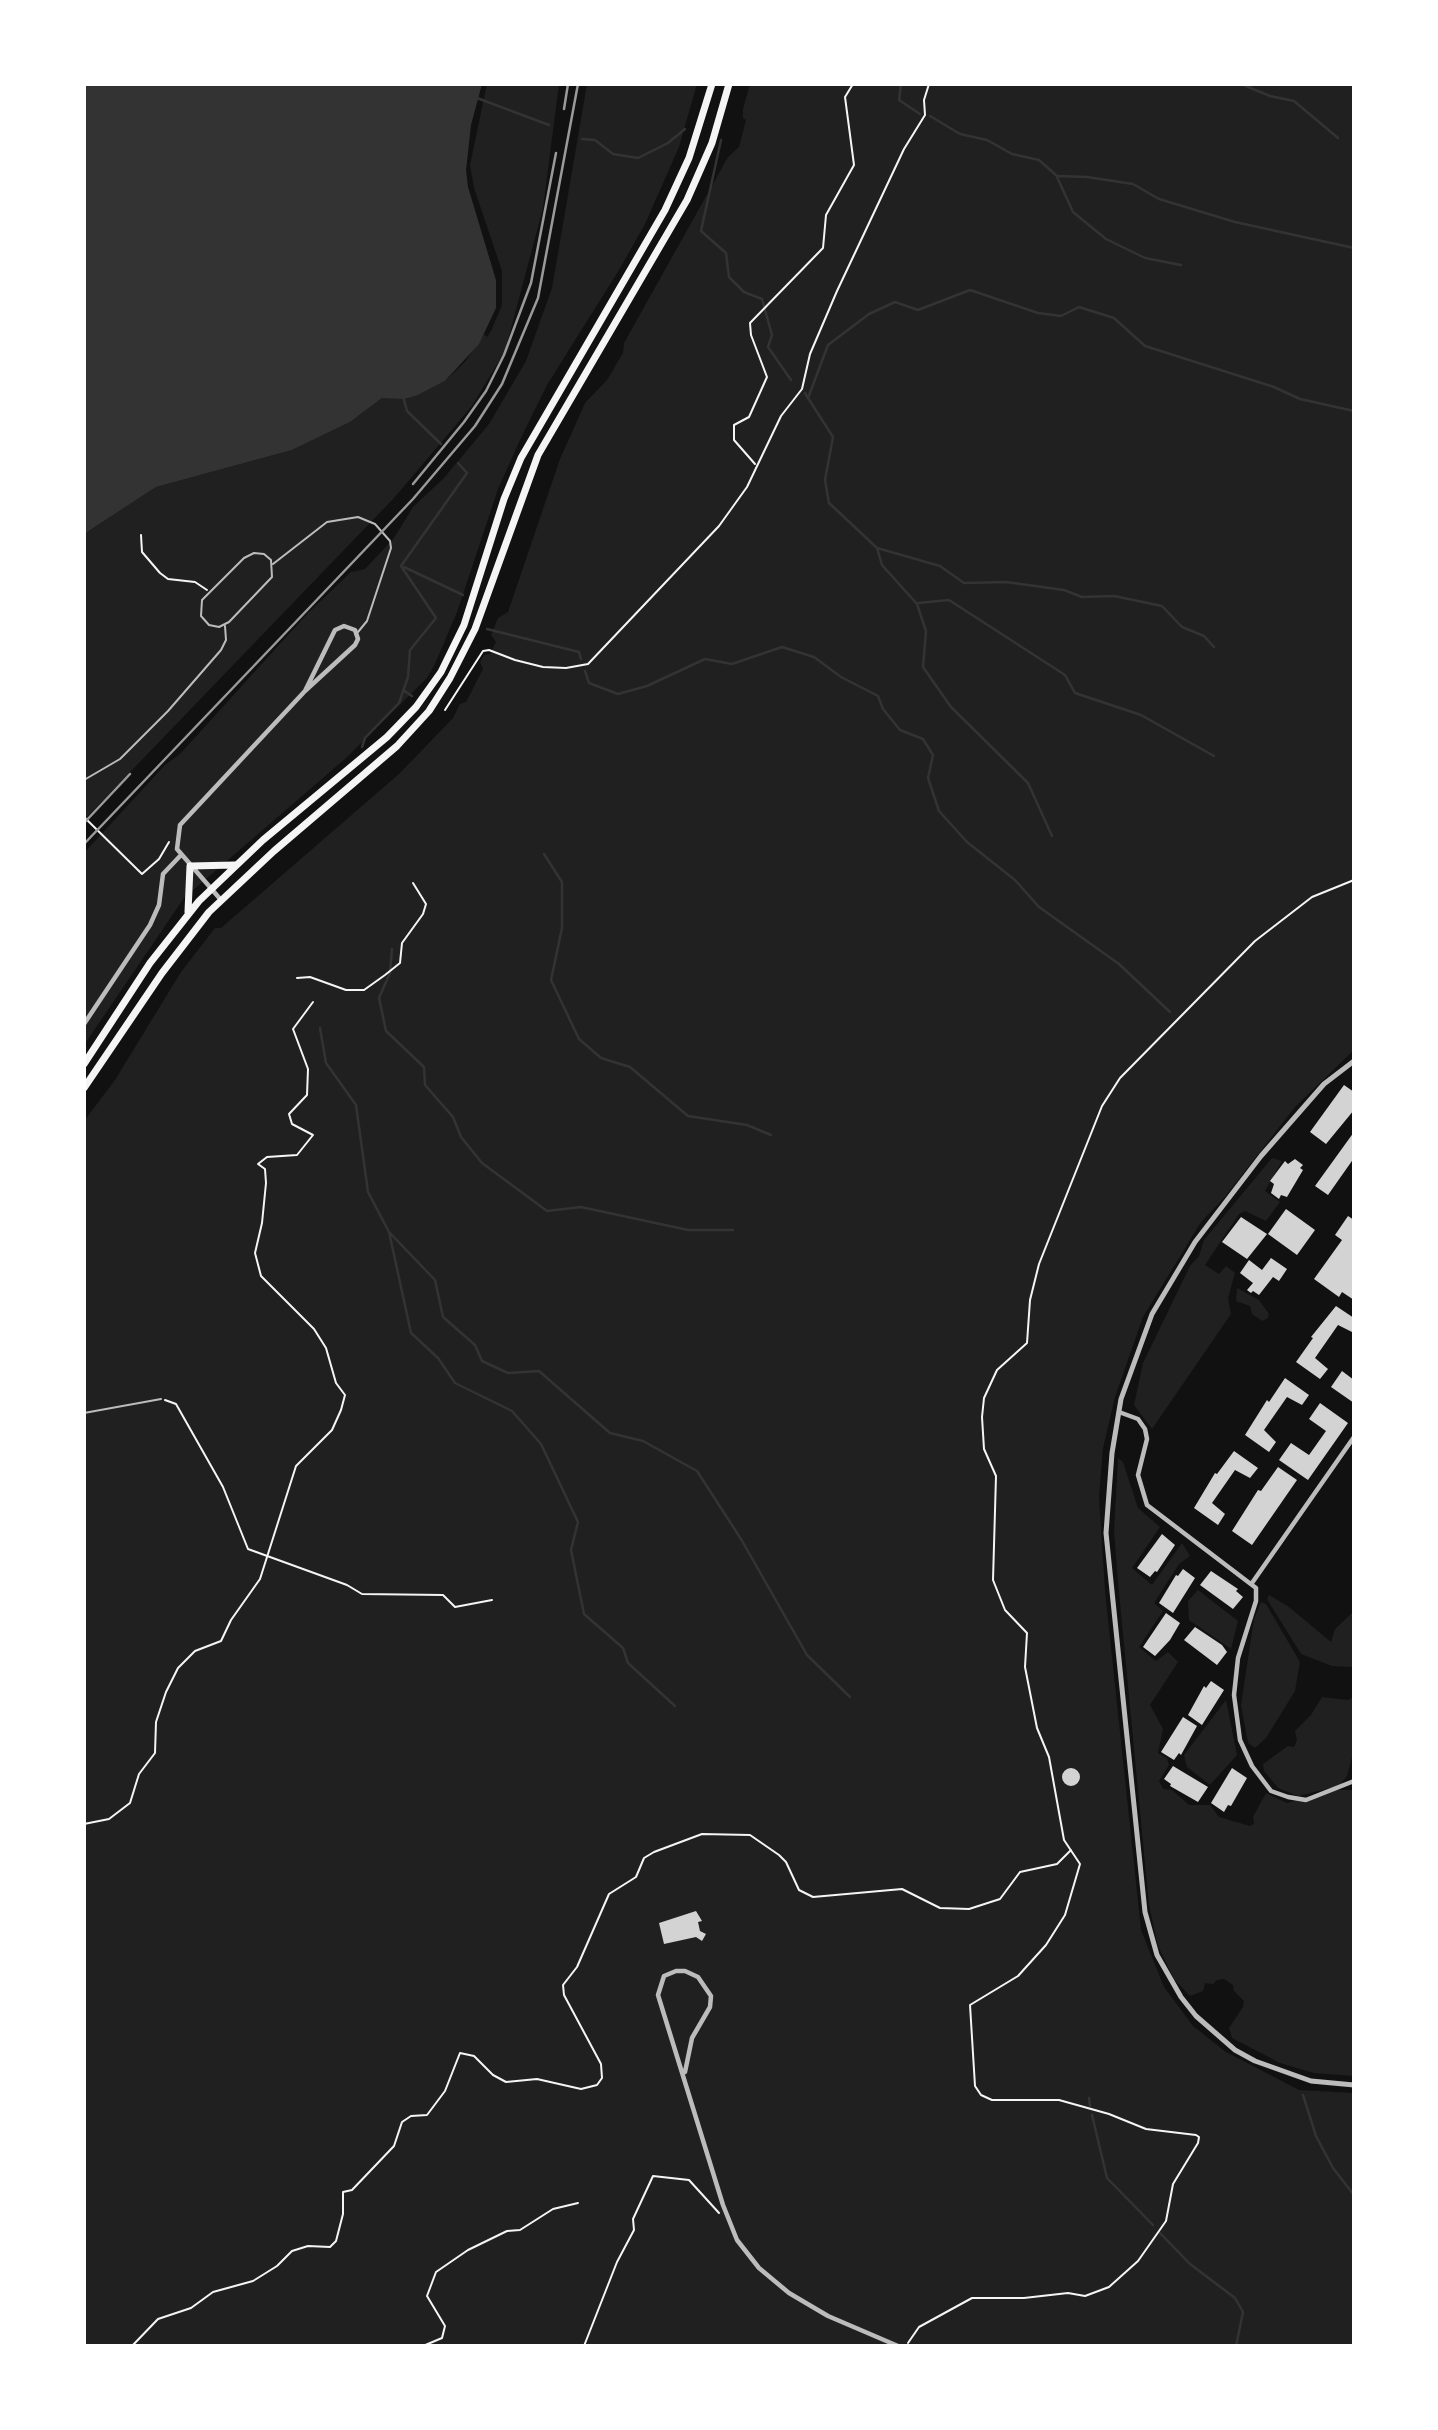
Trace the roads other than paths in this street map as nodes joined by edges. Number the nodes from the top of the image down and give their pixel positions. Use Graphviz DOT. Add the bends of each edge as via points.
graph roads {
  1 [pos="712,84"];
  2 [pos="729,84"];
  3 [pos="272,564"];
  4 [pos="224,625"];
  5 [pos="357,633"];
  6 [pos="304,691"];
  7 [pos="84,780"];
  8 [pos="181,855"];
  9 [pos="235,865"];
  10 [pos="190,866"];
  11 [pos="211,888"];
  12 [pos="221,900"];
  13 [pos="188,913"];
  14 [pos="84,1024"];
  15 [pos="1354,1061"];
  16 [pos="84,1064"];
  17 [pos="84,1087"];
  18 [pos="161,1399"];
  19 [pos="1119,1412"];
  20 [pos="84,1413"];
  21 [pos="1354,1437"];
  22 [pos="1252,1583"];
  23 [pos="1354,1782"];
  24 [pos="685,2072"];
  25 [pos="1354,2085"];
  26 [pos="898,2346"];
  1 -- 9 [label="main road" via="676,188 521,458 464,625 441,672 387,737"];
  2 -- 12 [label="main road" via="712,143 687,200 538,455 475,629 450,678 429,711 397,746"];
  3 -- 4 [label="lane" via="269,582"];
  3 -- 4 [label="lane" via="264,554 249,555 210,592 201,604 201,616 209,625"];
  3 -- 5 [label="lane" via="327,522 358,517 374,524 391,548 367,621"];
  4 -- 7 [label="lane" via="225,646 186,691 120,759"];
  5 -- 6 [label="street" via="355,645"];
  5 -- 6 [label="street" via="344,626 335,630"];
  6 -- 8 [label="street" via="185,816 177,835"];
  8 -- 10 [label="street"];
  8 -- 14 [label="street" via="163,874 159,905 150,925"];
  9 -- 10 [label="main road"];
  9 -- 11 [label="main road"];
  10 -- 11 [label="street"];
  10 -- 13 [label="main road"];
  11 -- 12 [label="street"];
  11 -- 13 [label="main road"];
  12 -- 17 [label="main road" via="162,973"];
  13 -- 16 [label="main road"];
  15 -- 19 [label="street" via="1292,1118 1195,1242 1142,1335"];
  18 -- 20 [label="lane"];
  19 -- 22 [label="street" via="1138,1419 1145,1429 1138,1475 1147,1504"];
  19 -- 25 [label="street" via="1108,1496 1108,1571 1150,1936 1181,1997 1235,2050 1311,2081"];
  21 -- 22 [label="street"];
  22 -- 23 [label="street" via="1257,1594 1243,1637 1234,1695 1245,1754 1265,1785 1288,1797 1306,1800"];
  24 -- 24 [label="street" via="692,2038 710,2007 711,1996 698,1977 677,1971 664,1976 659,1995"];
  24 -- 26 [label="street" via="730,2225 748,2255 789,2294"];
}
